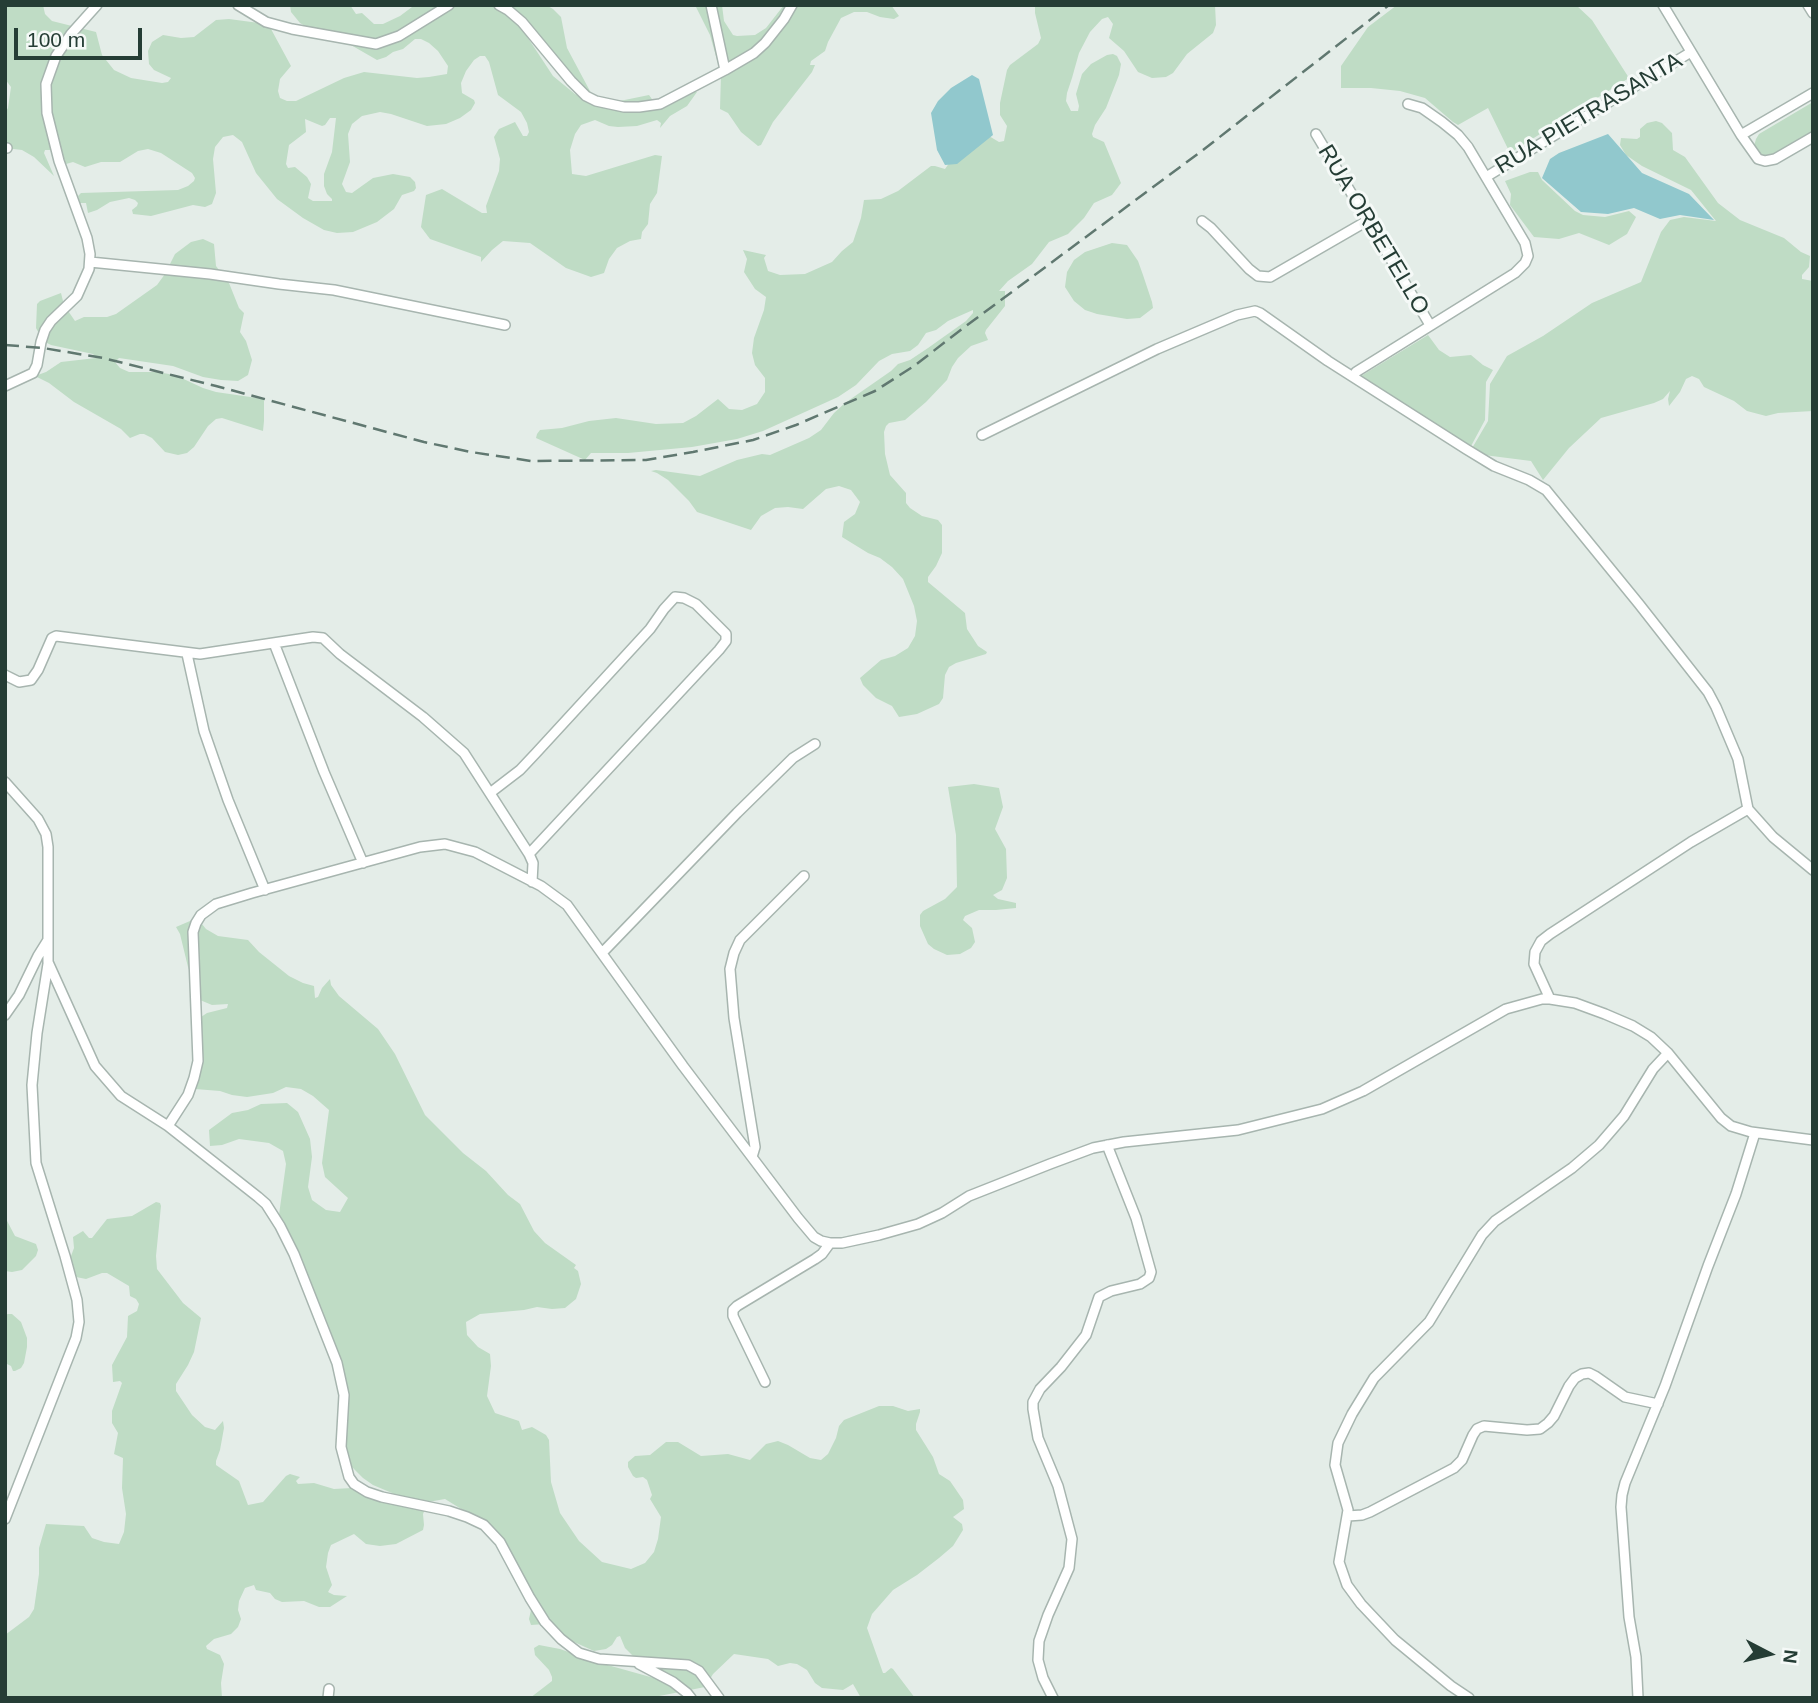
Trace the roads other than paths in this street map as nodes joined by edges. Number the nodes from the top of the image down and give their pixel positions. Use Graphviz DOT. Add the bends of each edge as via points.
graph roads {
  1 [pos="97,5"];
  2 [pos="238,5"];
  3 [pos="449,5"];
  4 [pos="499,5"];
  5 [pos="711,5"];
  6 [pos="792,5"];
  7 [pos="1662,5"];
  8 [pos="1808,5"];
  9 [pos="1813,13"];
  10 [pos="1691,52"];
  11 [pos="725,70"];
  12 [pos="1813,93"];
  13 [pos="1408,104"];
  14 [pos="1316,134"];
  15 [pos="1741,135"];
  16 [pos="1813,137"];
  17 [pos="1486,177"];
  18 [pos="1202,221"];
  19 [pos="1367,221"];
  20 [pos="90,262"];
  21 [pos="1430,325"];
  22 [pos="505,326"];
  23 [pos="1356,372"];
  24 [pos="8,385"];
  25 [pos="982,435"];
  26 [pos="274,643"];
  27 [pos="187,654"];
  28 [pos="5,675"];
  29 [pos="815,744"];
  30 [pos="5,782"];
  31 [pos="490,793"];
  32 [pos="1748,809"];
  33 [pos="529,855"];
  34 [pos="363,863"];
  35 [pos="1813,870"];
  36 [pos="804,876"];
  37 [pos="533,882"];
  38 [pos="265,890"];
  39 [pos="48,940"];
  40 [pos="602,953"];
  41 [pos="48,962"];
  42 [pos="1550,999"];
  43 [pos="5,1015"];
  44 [pos="1668,1053"];
  45 [pos="168,1126"];
  46 [pos="1755,1133"];
  47 [pos="1813,1140"];
  48 [pos="1107,1145"];
  49 [pos="752,1157"];
  50 [pos="830,1243"];
  51 [pos="765,1382"];
  52 [pos="1658,1404"];
  53 [pos="1348,1516"];
  54 [pos="5,1519"];
  55 [pos="635,1662"];
  56 [pos="691,1698"];
  57 [pos="719,1698"];
  58 [pos="1053,1698"];
  59 [pos="1469,1698"];
  60 [pos="1638,1698"];
  1 -- 20 [label="street" via="56,56 46,84 47,113 87,238"];
  2 -- 3 [label="street" via="266,22 376,44 399,36"];
  4 -- 11 [label="street" via="522,22 571,81 596,101 624,107 660,104"];
  5 -- 11 [label="street"];
  6 -- 11 [label="street" via="765,43"];
  7 -- 10 [label="street"];
  8 -- 9 [label="street"];
  10 -- 15 [label="street"];
  10 -- 17 [label="street, RUA PIETRASANTA"];
  12 -- 15 [label="street"];
  13 -- 17 [label="street" via="1422,108 1458,135"];
  14 -- 19 [label="street, RUA ORBETELLO"];
  15 -- 16 [label="street" via="1758,159 1765,161"];
  17 -- 21 [label="street" via="1528,256 1515,273"];
  18 -- 19 [label="street" via="1249,269 1264,277 1277,275"];
  19 -- 21 [label="street, RUA ORBETELLO"];
  20 -- 22 [label="street" via="334,290"];
  20 -- 24 [label="street" via="77,296 45,330 35,369"];
  21 -- 23 [label="street"];
  25 -- 32 [label="street" via="1157,349 1237,315 1260,313 1466,449 1546,490 1708,692 1738,759"];
  26 -- 27 [label="street"];
  26 -- 31 [label="street" via="323,638 458,747"];
  26 -- 34 [label="street"];
  27 -- 28 [label="street" via="56,636 31,680 19,682"];
  27 -- 38 [label="street" via="204,732"];
  29 -- 40 [label="street" via="793,758"];
  30 -- 39 [label="street" via="46,834"];
  31 -- 33 [label="street"];
  31 -- 33 [label="street" via="536,753 675,597 696,604 726,634 719,650"];
  32 -- 35 [label="street"];
  32 -- 42 [label="street" via="1550,934 1535,952 1534,964"];
  33 -- 37 [label="street"];
  34 -- 37 [label="street" via="445,844 475,852"];
  34 -- 38 [label="street"];
  36 -- 49 [label="street" via="740,940 730,968 755,1147"];
  37 -- 40 [label="street" via="567,905"];
  38 -- 45 [label="street" via="216,904 193,928 198,1061 188,1095"];
  39 -- 41 [label="street"];
  39 -- 43 [label="street"];
  40 -- 49 [label="street"];
  41 -- 45 [label="street" via="95,1066 108,1084"];
  41 -- 54 [label="street" via="32,1085 36,1163 65,1256 79,1322"];
  42 -- 44 [label="street" via="1633,1026"];
  42 -- 48 [label="street" via="1506,1009 1363,1091 1322,1109 1238,1130"];
  44 -- 46 [label="street" via="1721,1118"];
  44 -- 53 [label="street" via="1599,1145 1488,1227 1429,1322 1374,1378 1342,1431 1336,1452"];
  45 -- 55 [label="street" via="258,1196 280,1226 337,1363 345,1405 341,1447 354,1484 382,1497 449,1511 484,1525 500,1542 545,1622 561,1639 587,1656"];
  46 -- 47 [label="street"];
  46 -- 52 [label="street"];
  48 -- 50 [label="street" via="1000,1183 918,1224"];
  48 -- 58 [label="street" via="1136,1218 1151,1272 1140,1284 1099,1297 1086,1335 1033,1402 1038,1438 1058,1486 1072,1539 1069,1568 1039,1641 1038,1660"];
  49 -- 50 [label="street" via="814,1237"];
  50 -- 51 [label="street" via="815,1259 733,1310"];
  52 -- 53 [label="street" via="1625,1397 1595,1376 1582,1374 1540,1429 1477,1429 1454,1468 1370,1512"];
  52 -- 60 [label="street" via="1625,1483 1621,1507"];
  53 -- 59 [label="street" via="1339,1562 1347,1585 1395,1640"];
  55 -- 56 [label="street" via="673,1682"];
  55 -- 57 [label="street" via="695,1667"];
}
